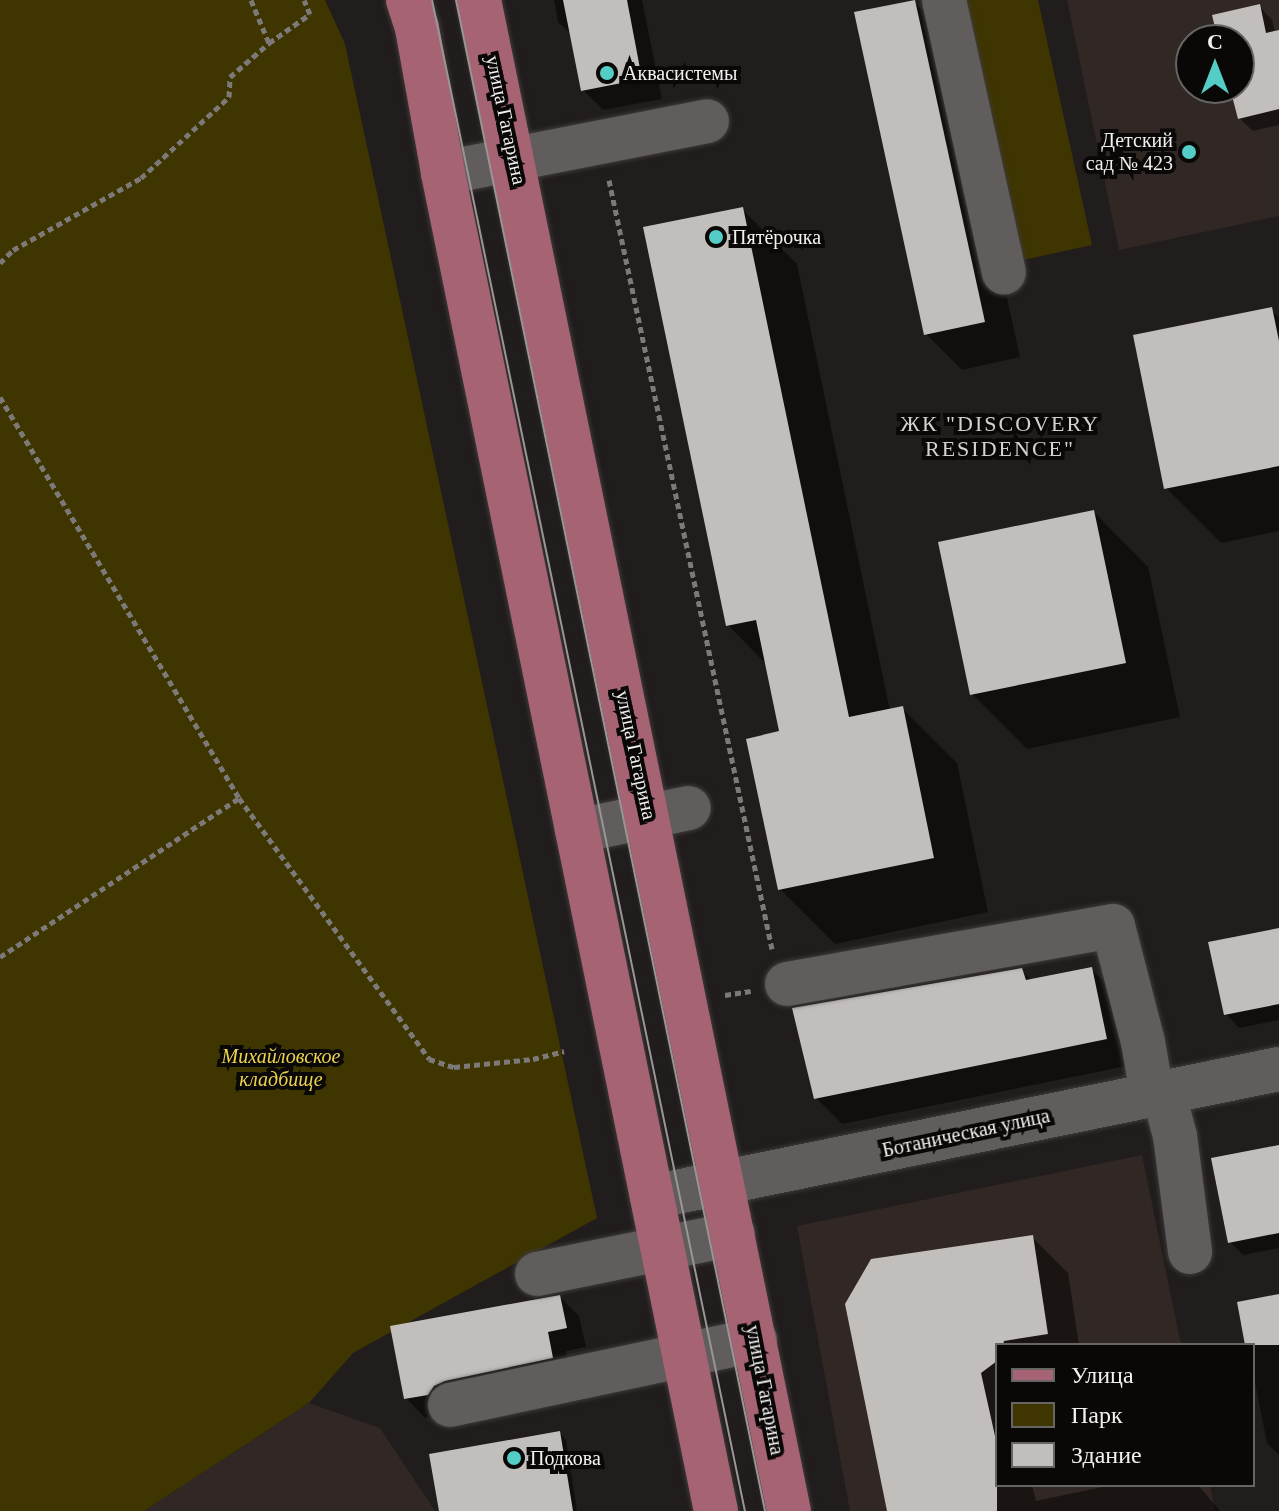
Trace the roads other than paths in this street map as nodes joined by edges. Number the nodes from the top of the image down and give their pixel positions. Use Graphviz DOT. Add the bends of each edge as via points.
graph roads {
  1 [pos="408,0"];
  2 [pos="479,0"];
  3 [pos="944,0"];
  4 [pos="707,121"];
  5 [pos="514,160"];
  6 [pos="443,173"];
  7 [pos="1004,272"];
  8 [pos="668,812"];
  9 [pos="577,831"];
  10 [pos="780,969"];
  11 [pos="1279,1069"];
  12 [pos="1158,1093"];
  13 [pos="723,1182"];
  14 [pos="652,1197"];
  15 [pos="733,1234"];
  16 [pos="662,1248"];
  17 [pos="1190,1252"];
  18 [pos="537,1274"];
  19 [pos="755,1340"];
  20 [pos="684,1353"];
  21 [pos="450,1405"];
  22 [pos="716,1511"];
  23 [pos="789,1511"];
  1 -- 6 [label="main road"];
  2 -- 5 [label="main road, улица Гагарина"];
  3 -- 7 [label="street"];
  4 -- 5 [label="street"];
  5 -- 6 [label="street"];
  5 -- 8 [label="main road, улица Гагарина"];
  6 -- 9 [label="main road"];
  8 -- 9 [label="street"];
  8 -- 13 [label="main road, улица Гагарина"];
  9 -- 14 [label="main road"];
  10 -- 12 [label="street" via="1113,926"];
  11 -- 12 [label="street, Ботаническая улица"];
  12 -- 13 [label="street, Ботаническая улица"];
  12 -- 17 [label="street" via="1175,1136"];
  13 -- 14 [label="street, Ботаническая улица"];
  13 -- 15 [label="main road, улица Гагарина"];
  14 -- 16 [label="main road"];
  15 -- 16 [label="street"];
  15 -- 19 [label="main road, улица Гагарина"];
  16 -- 18 [label="street"];
  16 -- 20 [label="main road"];
  19 -- 20 [label="street"];
  19 -- 23 [label="main road, улица Гагарина"];
  20 -- 21 [label="street"];
  20 -- 22 [label="main road"];
}
